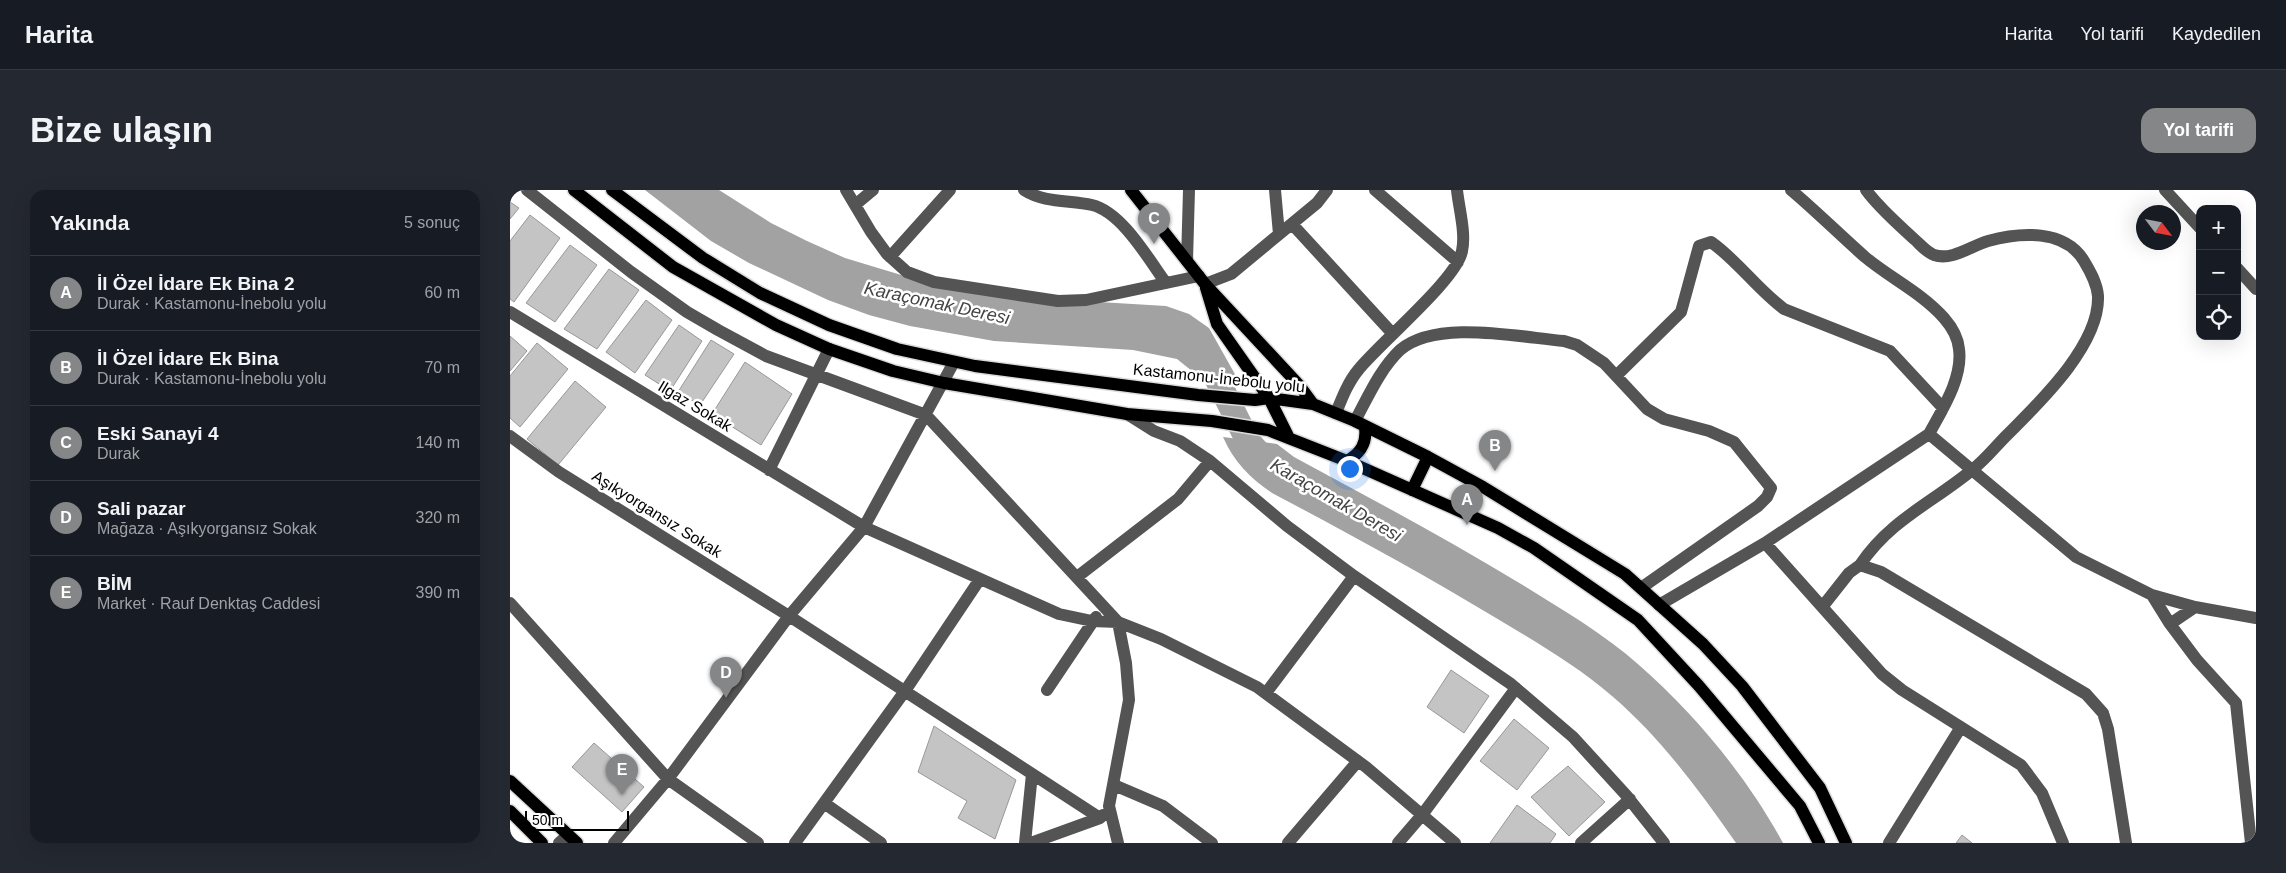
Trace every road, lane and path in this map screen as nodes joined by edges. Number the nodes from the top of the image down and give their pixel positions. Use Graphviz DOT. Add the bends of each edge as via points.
graph roads {
  1 [pos="526,190"];
  2 [pos="574,190"];
  3 [pos="612,190"];
  4 [pos="846,190"];
  5 [pos="872,190"];
  6 [pos="950,190"];
  7 [pos="1024,190"];
  8 [pos="1131,190"];
  9 [pos="1189,190"];
  10 [pos="1275,190"];
  11 [pos="1327,190"];
  12 [pos="1375,190"];
  13 [pos="1457,190"];
  14 [pos="1792,190"];
  15 [pos="1866,190"];
  16 [pos="2165,190"];
  17 [pos="855,205"];
  18 [pos="1292,224"];
  19 [pos="2196,224"];
  20 [pos="1279,234"];
  21 [pos="890,257"];
  22 [pos="1187,261"];
  23 [pos="1458,262"];
  24 [pos="2241,272"];
  25 [pos="1202,280"];
  26 [pos="1166,283"];
  27 [pos="2256,289"];
  28 [pos="510,312"];
  29 [pos="1392,333"];
  30 [pos="829,349"];
  31 [pos="954,362"];
  32 [pos="816,374"];
  33 [pos="1616,376"];
  34 [pos="944,384"];
  35 [pos="1269,398"];
  36 [pos="1313,404"];
  37 [pos="1943,408"];
  38 [pos="1336,413"];
  39 [pos="1127,414"];
  40 [pos="926,415"];
  41 [pos="1360,424"];
  42 [pos="1929,434"];
  43 [pos="510,436"];
  44 [pos="1288,436"];
  45 [pos="1428,457"];
  46 [pos="1210,461"];
  47 [pos="1347,461"];
  48 [pos="769,470"];
  49 [pos="1973,470"];
  50 [pos="1412,490"];
  51 [pos="864,527"];
  52 [pos="1765,543"];
  53 [pos="1860,565"];
  54 [pos="1354,576"];
  55 [pos="1077,577"];
  56 [pos="980,579"];
  57 [pos="1641,588"];
  58 [pos="2152,595"];
  59 [pos="510,603"];
  60 [pos="1660,605"];
  61 [pos="1823,606"];
  62 [pos="2194,607"];
  63 [pos="1106,609"];
  64 [pos="789,616"];
  65 [pos="2256,618"];
  66 [pos="1092,621"];
  67 [pos="1118,622"];
  68 [pos="2170,624"];
  69 [pos="1516,688"];
  70 [pos="1048,690"];
  71 [pos="905,691"];
  72 [pos="1266,693"];
  73 [pos="1961,727"];
  74 [pos="1358,761"];
  75 [pos="1032,774"];
  76 [pos="668,779"];
  77 [pos="510,782"];
  78 [pos="1114,785"];
  79 [pos="1630,800"];
  80 [pos="824,803"];
  81 [pos="1109,806"];
  82 [pos="510,811"];
  83 [pos="1422,815"];
  84 [pos="1100,818"];
  85 [pos="568,840"];
  86 [pos="542,843"];
  87 [pos="614,843"];
  88 [pos="758,843"];
  89 [pos="795,843"];
  90 [pos="881,843"];
  91 [pos="1025,843"];
  92 [pos="1031,843"];
  93 [pos="1118,843"];
  94 [pos="1212,843"];
  95 [pos="1288,843"];
  96 [pos="1398,843"];
  97 [pos="1456,843"];
  98 [pos="1581,843"];
  99 [pos="1664,843"];
  100 [pos="1819,843"];
  101 [pos="1846,843"];
  102 [pos="1889,843"];
  103 [pos="2063,843"];
  104 [pos="2126,843"];
  105 [pos="2251,843"];
  1 -- 32 [label="street" via="687,312 766,356"];
  2 -- 30 [label="main road" via="673,267 776,325"];
  3 -- 31 [label="main road, Kastamonu-İnebolu yolu" via="703,258 760,293 896,349"];
  4 -- 17 [label="street"];
  5 -- 17 [label="street"];
  6 -- 21 [label="street"];
  7 -- 26 [label="street" via="1106,211 1129,234"];
  8 -- 22 [label="main road"];
  9 -- 22 [label="street"];
  10 -- 20 [label="street"];
  11 -- 18 [label="street"];
  12 -- 23 [label="street"];
  13 -- 23 [label="street" via="1463,243"];
  14 -- 37 [label="street" via="1866,257 1944,318 1959,348 1959,364"];
  15 -- 49 [label="street" via="1893,221 1935,255 1945,257 2016,234 2040,236 2061,240 2079,252 2094,279 2098,296 2095,314 2090,331 2074,360 2049,392"];
  16 -- 19 [label="street"];
  17 -- 21 [label="street"];
  18 -- 20 [label="street"];
  18 -- 29 [label="street"];
  20 -- 25 [label="street" via="1232,274"];
  21 -- 26 [label="street" via="908,272 934,282 1058,301 1086,300"];
  22 -- 25 [label="main road"];
  23 -- 29 [label="street" via="1433,293"];
  24 -- 27 [label="street"];
  25 -- 26 [label="street"];
  25 -- 35 [label="main road" via="1217,324"];
  25 -- 36 [label="main road"];
  28 -- 48 [label="street, Ilgaz Sokak"];
  29 -- 38 [label="street" via="1358,370"];
  30 -- 32 [label="street"];
  30 -- 34 [label="main road"];
  31 -- 34 [label="street"];
  31 -- 35 [label="main road, Kastamonu-İnebolu yolu" via="1198,394 1255,400"];
  32 -- 40 [label="street"];
  32 -- 48 [label="street"];
  33 -- 37 [label="street" via="1681,312 1699,246 1711,242 1726,252 1770,299 1784,309 1890,351"];
  33 -- 41 [label="street" via="1604,363 1577,345 1564,341 1458,331 1429,335 1414,340 1388,364"];
  33 -- 57 [label="street" via="1647,408 1664,419 1709,431 1734,442 1771,488 1758,506"];
  34 -- 39 [label="main road"];
  34 -- 40 [label="street"];
  35 -- 36 [label="main road, Kastamonu-İnebolu yolu"];
  35 -- 44 [label="main road"];
  36 -- 38 [label="main road, Kastamonu-İnebolu yolu"];
  37 -- 42 [label="street"];
  38 -- 41 [label="main road, Kastamonu-İnebolu yolu"];
  39 -- 44 [label="main road" via="1212,421"];
  39 -- 46 [label="street" via="1154,431 1180,441"];
  40 -- 51 [label="street"];
  40 -- 55 [label="street"];
  41 -- 45 [label="main road, Kastamonu-İnebolu yolu"];
  41 -- 47 [label="main road" via="1366,438 1355,456"];
  42 -- 49 [label="street"];
  42 -- 52 [label="street"];
  43 -- 64 [label="street, Aşıkyorgansız Sokak" via="559,472"];
  44 -- 47 [label="main road"];
  45 -- 50 [label="main road"];
  45 -- 57 [label="main road, Kastamonu-İnebolu yolu" via="1625,574"];
  46 -- 54 [label="street" via="1287,526"];
  46 -- 55 [label="street" via="1178,499"];
  47 -- 50 [label="main road"];
  48 -- 51 [label="street, Ilgaz Sokak"];
  49 -- 53 [label="street" via="1899,521"];
  49 -- 58 [label="street" via="2076,557"];
  50 -- 100 [label="main road" via="1498,528 1534,548 1638,620 1699,686 1800,806"];
  51 -- 56 [label="street, Ilgaz Sokak"];
  51 -- 64 [label="street"];
  52 -- 60 [label="street"];
  52 -- 61 [label="street"];
  53 -- 61 [label="street" via="1849,573"];
  53 -- 104 [label="street" via="1881,572 2086,694 2103,713 2108,729"];
  54 -- 69 [label="street"];
  54 -- 72 [label="street"];
  55 -- 63 [label="street"];
  56 -- 66 [label="street, Ilgaz Sokak" via="1059,614"];
  56 -- 71 [label="street"];
  57 -- 60 [label="main road, Kastamonu-İnebolu yolu"];
  58 -- 62 [label="street"];
  58 -- 68 [label="street"];
  59 -- 76 [label="street"];
  60 -- 101 [label="main road, Kastamonu-İnebolu yolu" via="1742,686 1785,741 1820,788"];
  61 -- 73 [label="street" via="1882,674"];
  62 -- 65 [label="street"];
  62 -- 68 [label="street"];
  63 -- 66 [label="street"];
  63 -- 67 [label="street"];
  64 -- 71 [label="street, Aşıkyorgansız Sokak"];
  64 -- 76 [label="street"];
  66 -- 67 [label="street, Ilgaz Sokak"];
  66 -- 70 [label="street"];
  67 -- 72 [label="street" via="1199,657"];
  67 -- 78 [label="street" via="1129,700"];
  68 -- 105 [label="street" via="2236,703"];
  69 -- 79 [label="street" via="1573,737"];
  69 -- 83 [label="street"];
  71 -- 75 [label="street, Aşıkyorgansız Sokak"];
  71 -- 80 [label="street"];
  72 -- 74 [label="street"];
  73 -- 102 [label="street"];
  73 -- 103 [label="street" via="2021,765 2042,793"];
  74 -- 83 [label="street"];
  74 -- 95 [label="street"];
  75 -- 84 [label="street, Aşıkyorgansız Sokak"];
  75 -- 91 [label="street"];
  76 -- 87 [label="street"];
  76 -- 88 [label="street"];
  77 -- 85 [label="main road"];
  78 -- 81 [label="street"];
  78 -- 94 [label="street" via="1164,806"];
  79 -- 98 [label="street"];
  79 -- 99 [label="street"];
  80 -- 89 [label="street"];
  80 -- 90 [label="street"];
  81 -- 84 [label="street"];
  81 -- 93 [label="street"];
  82 -- 86 [label="main road"];
  83 -- 96 [label="street"];
  83 -- 97 [label="street"];
  84 -- 92 [label="street"];
}
